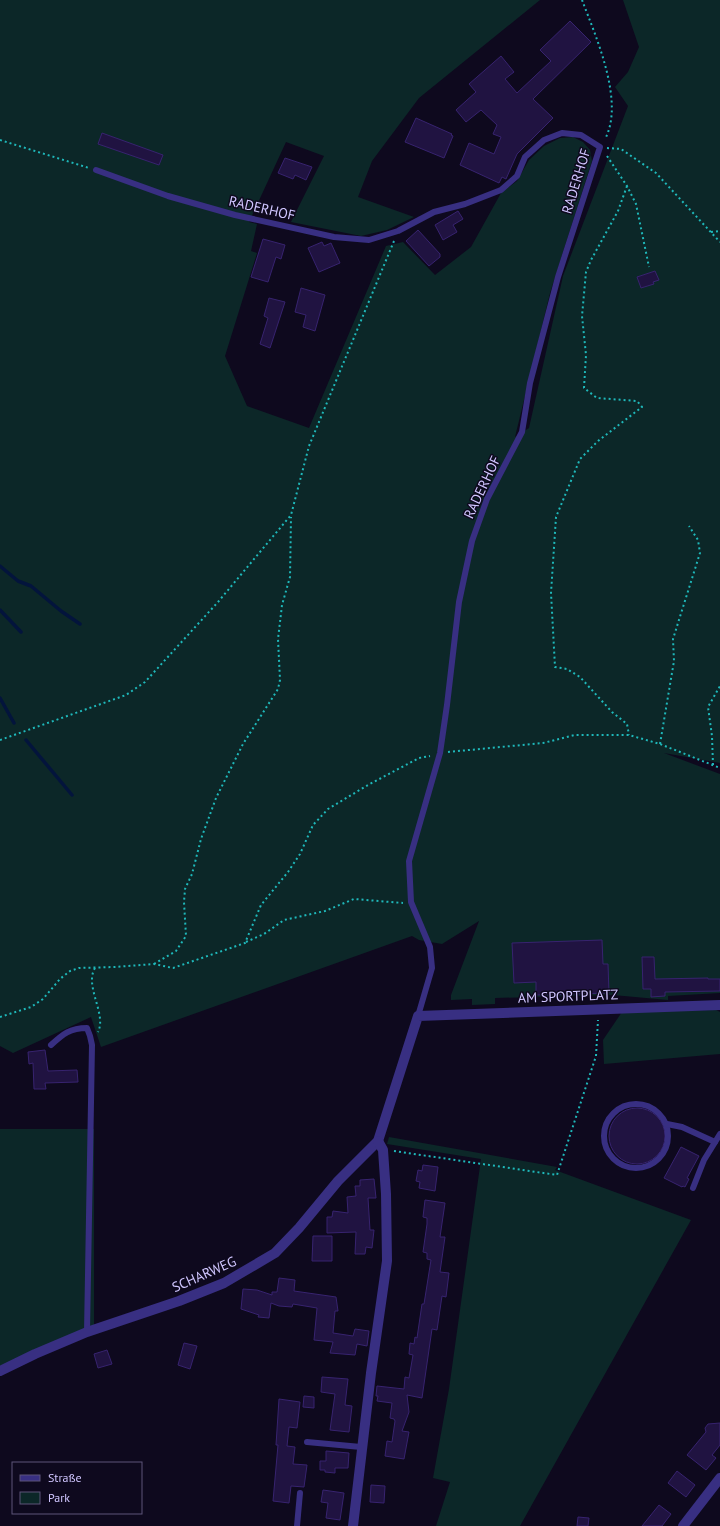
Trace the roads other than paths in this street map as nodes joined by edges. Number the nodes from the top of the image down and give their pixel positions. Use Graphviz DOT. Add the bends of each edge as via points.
graph roads {
  1 [pos="96,170"];
  2 [pos="720,1005"];
  3 [pos="418,1016"];
  4 [pos="51,1045"];
  5 [pos="667,1124"];
  6 [pos="720,1134"];
  7 [pos="714,1142"];
  8 [pos="381,1145"];
  9 [pos="693,1188"];
  10 [pos="87,1332"];
  11 [pos="0,1371"];
  12 [pos="307,1442"];
  13 [pos="361,1447"];
  14 [pos="720,1478"];
  15 [pos="300,1493"];
  16 [pos="297,1526"];
  17 [pos="353,1526"];
  18 [pos="683,1526"];
  1 -- 3 [label="lane, RADERHOF" via="168,196 235,215 334,237 369,240 398,231 434,212 465,204 501,190 517,176 525,157 544,140 562,133 575,134 600,147 558,277 530,383 522,432 487,499 472,541 459,602 440,753 409,861 410,902 430,947 432,968"];
  2 -- 3 [label="street, AM SPORTPLATZ"];
  3 -- 8 [label="street, SCHARWEG"];
  4 -- 10 [label="lane" via="63,1034 77,1028 87,1028 92,1045"];
  5 -- 5 [label="lane" via="658,1111 651,1107 644,1104 628,1104 610,1117 604,1132 606,1147 622,1164 637,1168 652,1164 667,1147"];
  5 -- 7 [label="lane" via="682,1127"];
  6 -- 7 [label="lane"];
  7 -- 9 [label="lane"];
  8 -- 10 [label="street, SCHARWEG" via="338,1182 275,1254 224,1283"];
  8 -- 13 [label="street, SCHARWEG" via="386,1194 387,1261"];
  10 -- 11 [label="street, SCHARWEG"];
  12 -- 13 [label="lane"];
  13 -- 17 [label="street, SCHARWEG"];
  14 -- 18 [label="street"];
  15 -- 16 [label="lane"];
}
